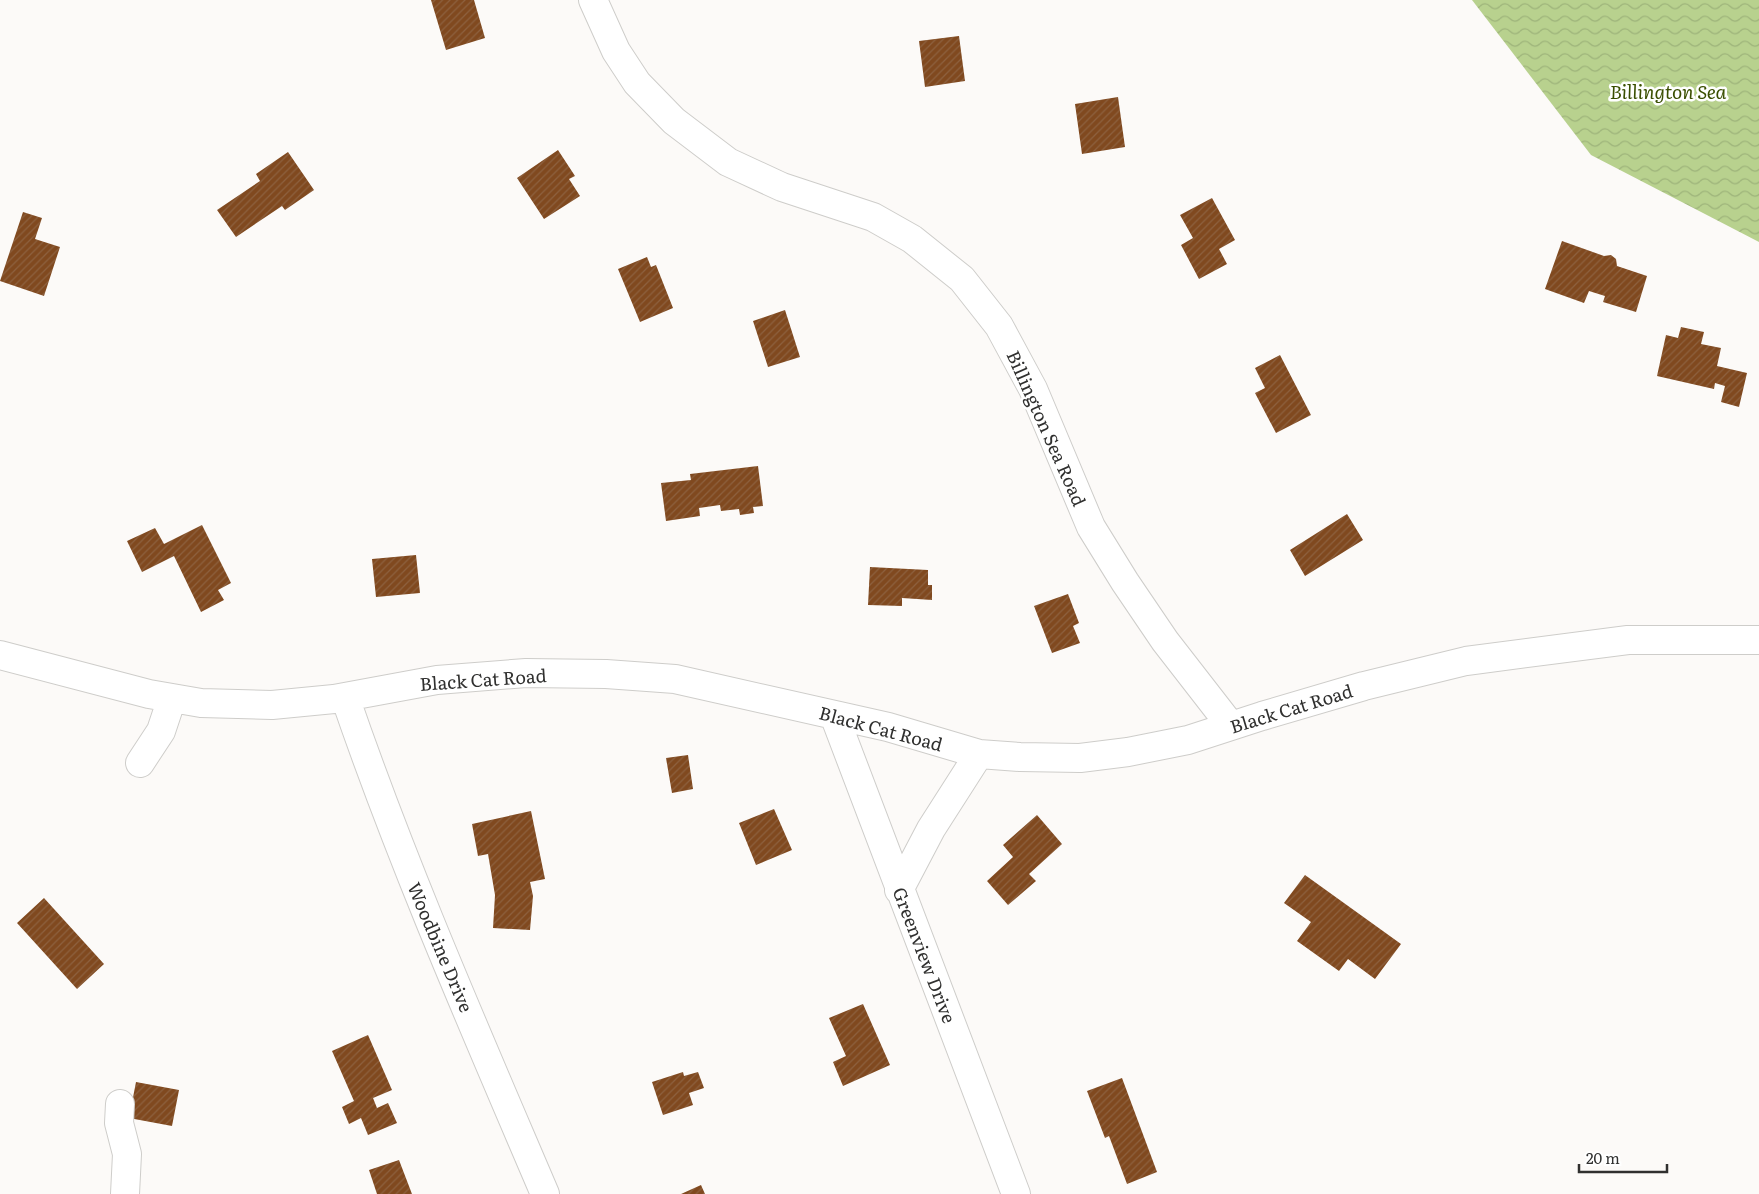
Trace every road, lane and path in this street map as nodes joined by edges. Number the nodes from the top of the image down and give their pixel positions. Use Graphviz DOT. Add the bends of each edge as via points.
graph roads {
  1 [pos="593,0"];
  2 [pos="1759,640"];
  3 [pos="0,656"];
  4 [pos="345,697"];
  5 [pos="172,698"];
  6 [pos="834,715"];
  7 [pos="1231,726"];
  8 [pos="979,754"];
  9 [pos="140,763"];
  10 [pos="899,890"];
  11 [pos="120,1104"];
  12 [pos="125,1194"];
  13 [pos="546,1194"];
  14 [pos="1016,1194"];
  1 -- 7 [label="street, Billington Sea Road" via="616,51 637,83 674,121 728,162 782,187 873,216 912,239 962,279 999,326 1033,389 1091,527 1165,641"];
  2 -- 7 [label="street, Black Cat Road" via="1628,640 1466,661 1364,686"];
  3 -- 5 [label="street, Black Cat Road"];
  4 -- 5 [label="street, Black Cat Road" via="272,705 201,703"];
  4 -- 6 [label="street, Black Cat Road" via="437,680 526,673 606,674 675,679"];
  4 -- 13 [label="street, Woodbine Drive" via="402,852"];
  5 -- 9 [label="street" via="161,731"];
  6 -- 8 [label="street, Black Cat Road"];
  6 -- 10 [label="street, Greenview Drive"];
  7 -- 8 [label="street, Black Cat Road" via="1188,740 1080,758"];
  8 -- 10 [label="street" via="931,829"];
  10 -- 14 [label="street, Greenview Drive"];
  11 -- 12 [label="street" via="119,1123 127,1154"];
}
